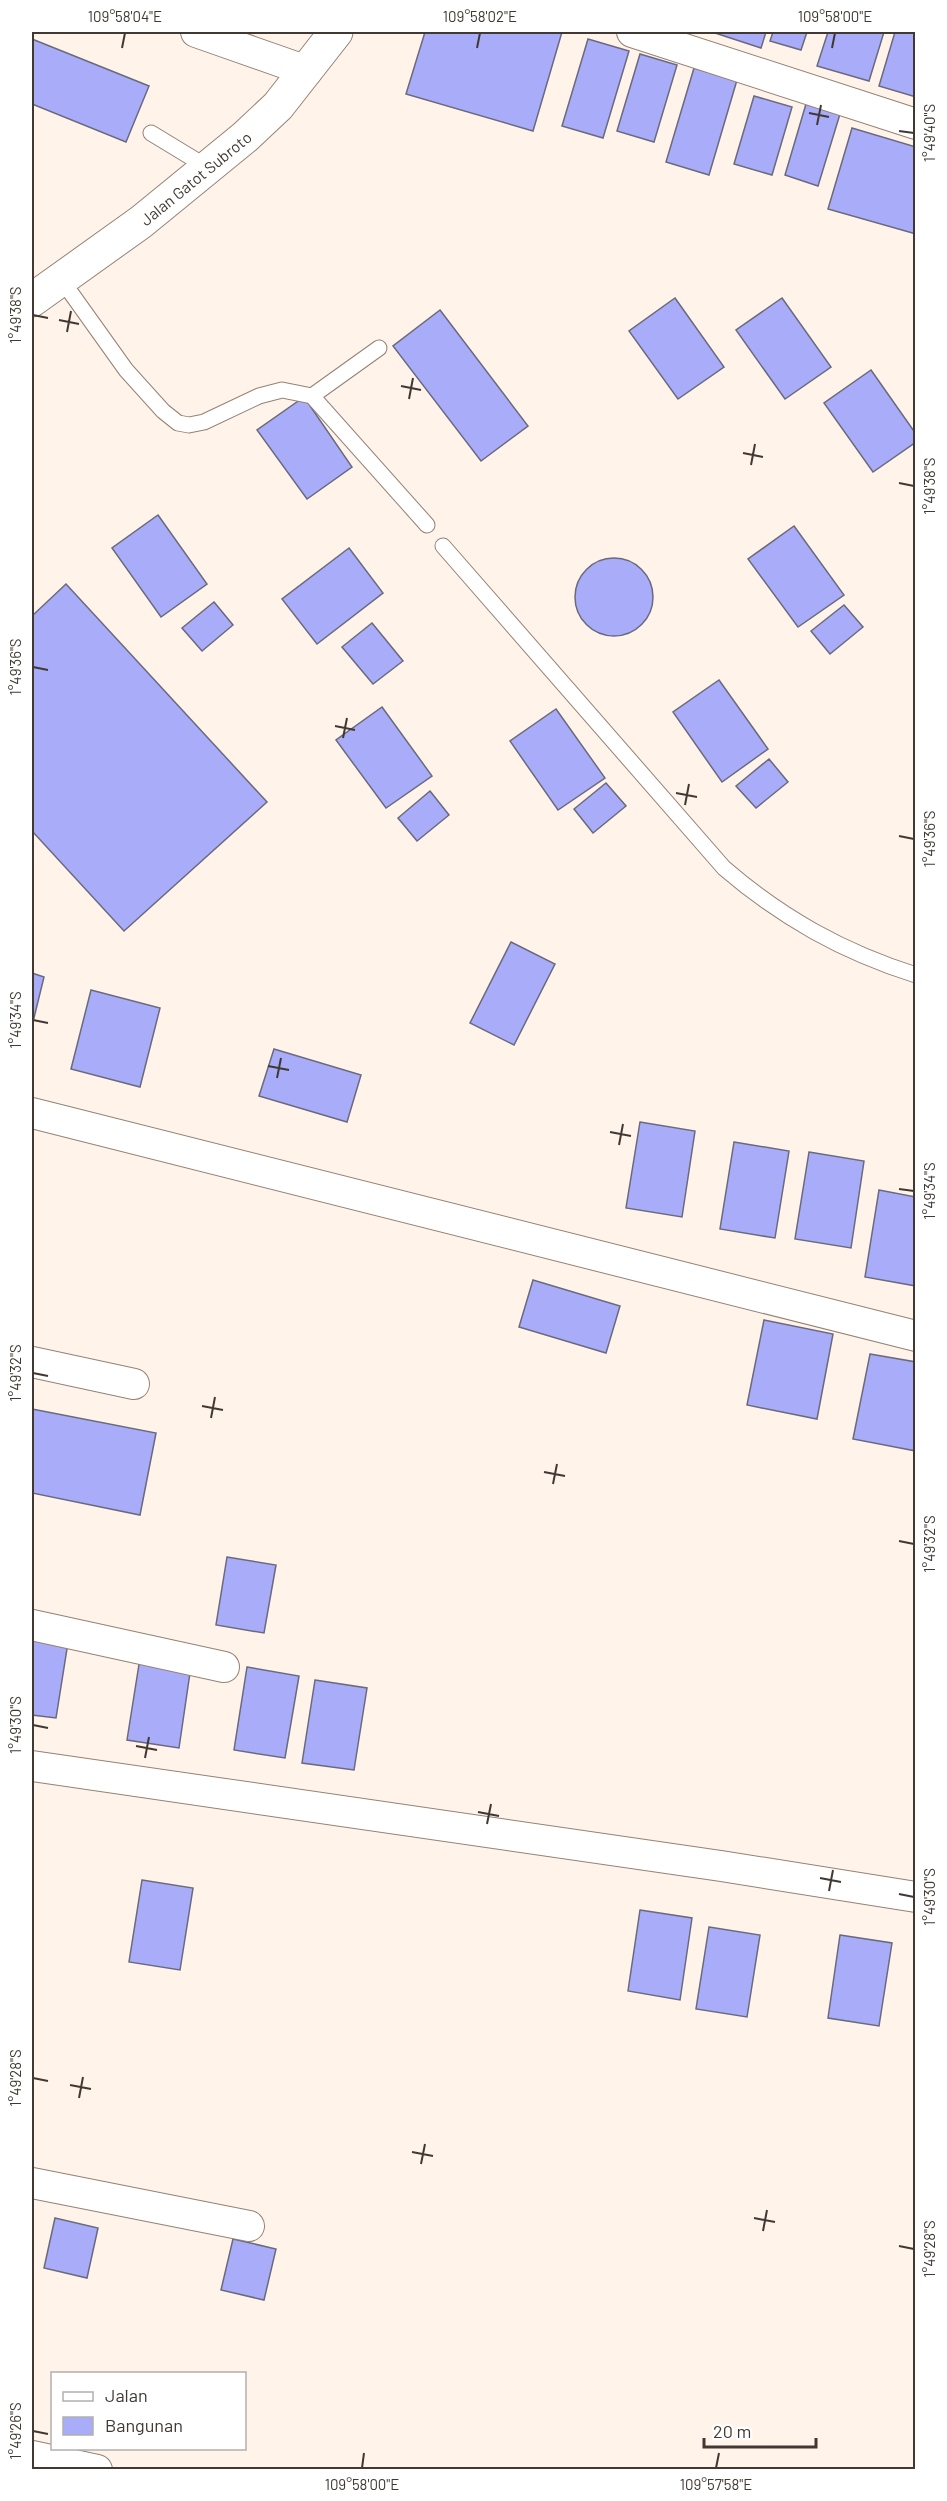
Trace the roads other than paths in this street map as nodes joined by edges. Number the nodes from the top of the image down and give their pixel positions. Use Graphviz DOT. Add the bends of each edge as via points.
graph roads {
  1 [pos="196,32"];
  2 [pos="336,32"];
  3 [pos="632,32"];
  4 [pos="307,71"];
  5 [pos="915,124"];
  6 [pos="151,133"];
  7 [pos="207,167"];
  8 [pos="61,279"];
  9 [pos="32,300"];
  10 [pos="379,348"];
  11 [pos="312,396"];
  12 [pos="427,525"];
  13 [pos="443,546"];
  14 [pos="915,975"];
  15 [pos="32,1113"];
  16 [pos="915,1336"];
  17 [pos="32,1362"];
  18 [pos="134,1384"];
  19 [pos="32,1625"];
  20 [pos="224,1667"];
  21 [pos="32,1766"];
  22 [pos="915,1898"];
  23 [pos="32,2183"];
  24 [pos="249,2226"];
  25 [pos="32,2456"];
  26 [pos="97,2469"];
  1 -- 4 [label="street"];
  2 -- 4 [label="street, Jalan Gatot Subroto"];
  3 -- 5 [label="street"];
  4 -- 7 [label="street, Jalan Gatot Subroto" via="278,106"];
  6 -- 7 [label="lane"];
  7 -- 8 [label="street, Jalan Gatot Subroto" via="141,222"];
  8 -- 9 [label="street, Jalan Gatot Subroto"];
  8 -- 11 [label="lane" via="126,370 178,423 204,422 259,396 282,390"];
  10 -- 11 [label="lane"];
  11 -- 12 [label="lane"];
  13 -- 14 [label="lane" via="724,868 760,899 798,923 848,950"];
  15 -- 16 [label="street"];
  17 -- 18 [label="street"];
  19 -- 20 [label="street"];
  21 -- 22 [label="street"];
  23 -- 24 [label="street"];
  25 -- 26 [label="street"];
}
